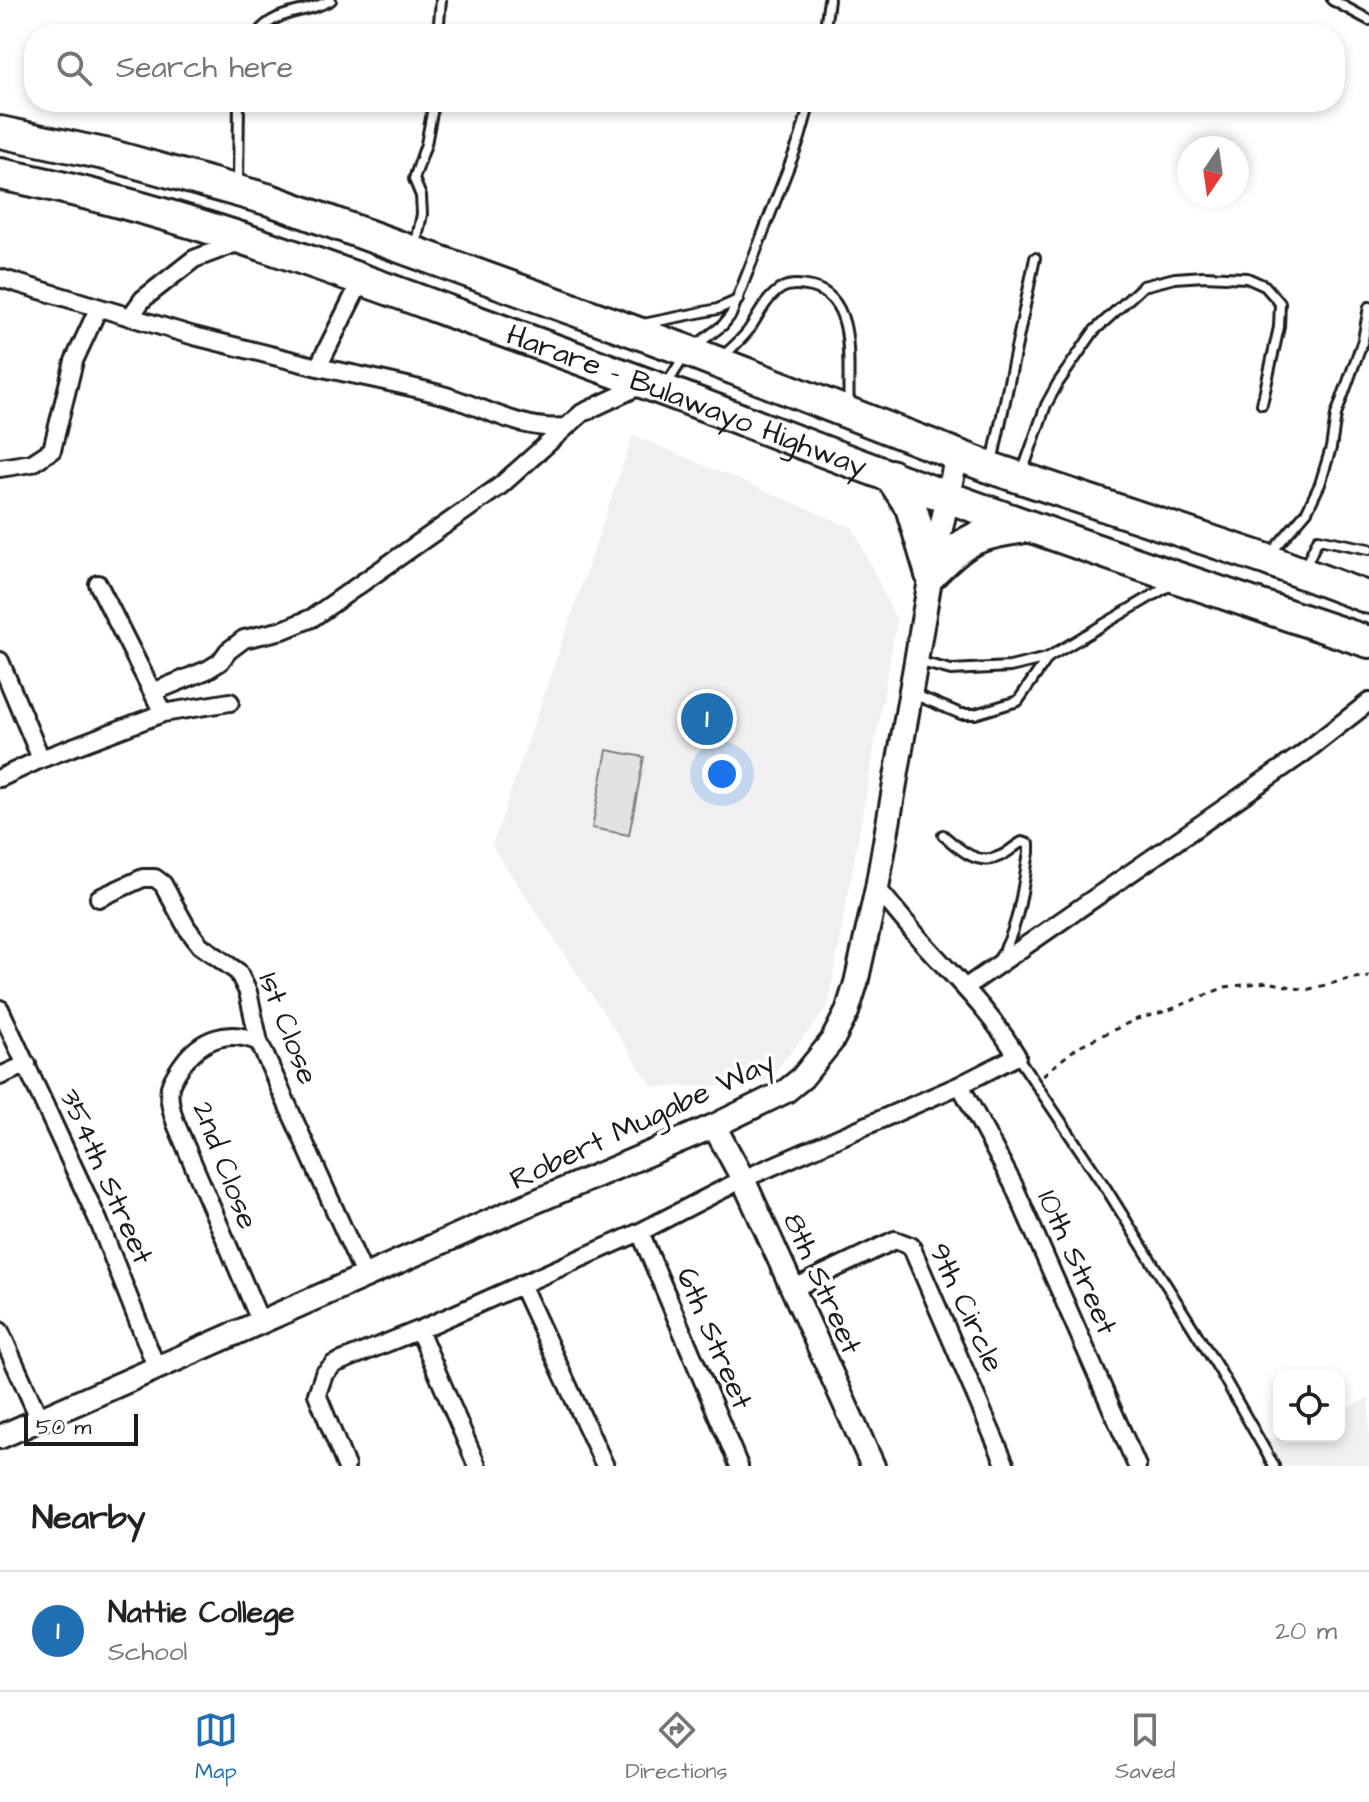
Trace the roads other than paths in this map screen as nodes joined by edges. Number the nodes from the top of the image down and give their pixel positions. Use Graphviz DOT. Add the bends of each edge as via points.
graph roads {
  1 [pos="331,0"];
  2 [pos="441,0"];
  3 [pos="829,0"];
  4 [pos="1332,0"];
  5 [pos="1369,20"];
  6 [pos="265,24"];
  7 [pos="439,24"];
  8 [pos="825,24"];
  9 [pos="239,112"];
  10 [pos="432,112"];
  11 [pos="807,112"];
  12 [pos="0,132"];
  13 [pos="0,174"];
  14 [pos="238,191"];
  15 [pos="246,240"];
  16 [pos="415,252"];
  17 [pos="1035,258"];
  18 [pos="0,278"];
  19 [pos="362,279"];
  20 [pos="739,299"];
  21 [pos="1369,307"];
  22 [pos="98,309"];
  23 [pos="130,317"];
  24 [pos="622,328"];
  25 [pos="701,357"];
  26 [pos="318,367"];
  27 [pos="656,386"];
  28 [pos="1262,404"];
  29 [pos="850,414"];
  30 [pos="565,427"];
  31 [pos="957,455"];
  32 [pos="0,468"];
  33 [pos="991,468"];
  34 [pos="890,475"];
  35 [pos="1021,478"];
  36 [pos="947,497"];
  37 [pos="1031,526"];
  38 [pos="1369,549"];
  39 [pos="1265,559"];
  40 [pos="1302,573"];
  41 [pos="931,574"];
  42 [pos="1179,580"];
  43 [pos="98,584"];
  44 [pos="1368,597"];
  45 [pos="1369,642"];
  46 [pos="1047,658"];
  47 [pos="0,661"];
  48 [pos="917,661"];
  49 [pos="153,692"];
  50 [pos="911,693"];
  51 [pos="230,702"];
  52 [pos="1369,702"];
  53 [pos="163,713"];
  54 [pos="41,759"];
  55 [pos="0,778"];
  56 [pos="943,835"];
  57 [pos="877,888"];
  58 [pos="99,898"];
  59 [pos="997,968"];
  60 [pos="966,987"];
  61 [pos="0,1009"];
  62 [pos="259,1042"];
  63 [pos="1017,1056"];
  64 [pos="27,1064"];
  65 [pos="0,1076"];
  66 [pos="960,1085"];
  67 [pos="714,1126"];
  68 [pos="743,1179"];
  69 [pos="640,1232"];
  70 [pos="365,1277"];
  71 [pos="521,1284"];
  72 [pos="792,1289"];
  73 [pos="261,1323"];
  74 [pos="419,1330"];
  75 [pos="0,1331"];
  76 [pos="157,1369"];
  77 [pos="40,1420"];
  78 [pos="0,1437"];
  79 [pos="346,1466"];
  80 [pos="477,1466"];
  81 [pos="605,1466"];
  82 [pos="739,1466"];
  83 [pos="873,1466"];
  84 [pos="1006,1466"];
  85 [pos="1137,1466"];
  86 [pos="1274,1466"];
  1 -- 6 [label="lane"];
  2 -- 7 [label="lane"];
  3 -- 8 [label="lane"];
  4 -- 5 [label="lane"];
  9 -- 14 [label="lane"];
  10 -- 16 [label="lane" via="414,179 422,214"];
  11 -- 20 [label="lane"];
  12 -- 14 [label="highway, Harare - Bulawayo Highway"];
  13 -- 15 [label="highway, Harare - Bulawayo Highway" via="146,208"];
  14 -- 16 [label="highway, Harare - Bulawayo Highway"];
  15 -- 19 [label="highway, Harare - Bulawayo Highway"];
  15 -- 23 [label="street" via="194,259 143,299"];
  16 -- 24 [label="highway, Harare - Bulawayo Highway"];
  17 -- 33 [label="lane"];
  18 -- 22 [label="street"];
  19 -- 26 [label="street"];
  19 -- 27 [label="highway, Harare - Bulawayo Highway"];
  20 -- 24 [label="lane" via="718,309"];
  20 -- 25 [label="lane"];
  21 -- 39 [label="lane" via="1320,484 1307,511"];
  22 -- 23 [label="street"];
  22 -- 32 [label="street" via="74,361 52,450 32,463"];
  23 -- 26 [label="street"];
  24 -- 25 [label="highway, Harare - Bulawayo Highway"];
  25 -- 27 [label="lane"];
  25 -- 29 [label="highway, Harare - Bulawayo Highway"];
  25 -- 29 [label="lane" via="746,333 783,288 801,284 821,289 837,302 845,322"];
  26 -- 30 [label="street" via="405,384 533,427"];
  27 -- 30 [label="street" via="582,413"];
  27 -- 34 [label="highway, Harare - Bulawayo Highway"];
  28 -- 35 [label="lane" via="1280,303 1265,286 1247,278 1204,276 1143,286 1094,331 1058,383"];
  29 -- 31 [label="highway, Harare - Bulawayo Highway"];
  30 -- 49 [label="street" via="500,486 312,618 244,639 207,670"];
  31 -- 33 [label="highway, Harare - Bulawayo Highway"];
  31 -- 36 [label="street, Robert Mugabe Way"];
  33 -- 35 [label="highway, Harare - Bulawayo Highway"];
  34 -- 36 [label="highway, Harare - Bulawayo Highway"];
  34 -- 41 [label="highway" via="911,507"];
  35 -- 39 [label="highway, Harare - Bulawayo Highway"];
  36 -- 37 [label="highway, Harare - Bulawayo Highway"];
  36 -- 41 [label="street, Robert Mugabe Way"];
  37 -- 41 [label="highway" via="969,540"];
  37 -- 42 [label="highway, Harare - Bulawayo Highway"];
  38 -- 40 [label="lane" via="1318,539"];
  39 -- 40 [label="highway, Harare - Bulawayo Highway"];
  40 -- 44 [label="highway, Harare - Bulawayo Highway"];
  41 -- 48 [label="street, Robert Mugabe Way"];
  42 -- 45 [label="highway, Harare - Bulawayo Highway"];
  42 -- 46 [label="lane"];
  43 -- 49 [label="street"];
  46 -- 48 [label="lane" via="1020,666 951,670"];
  46 -- 50 [label="lane" via="1018,701 975,714 961,714"];
  47 -- 54 [label="street"];
  48 -- 50 [label="street, Robert Mugabe Way"];
  49 -- 53 [label="street"];
  50 -- 57 [label="street, Robert Mugabe Way"];
  51 -- 53 [label="street"];
  52 -- 59 [label="street"];
  53 -- 54 [label="street"];
  54 -- 55 [label="street"];
  56 -- 59 [label="lane" via="983,859 1000,856 1022,842 1029,844 1015,926"];
  57 -- 60 [label="street"];
  57 -- 67 [label="street, Robert Mugabe Way" via="856,983 832,1041 786,1091"];
  58 -- 62 [label="street, 1st Close" via="143,878 163,884 200,945 245,983"];
  59 -- 60 [label="street"];
  60 -- 63 [label="street"];
  61 -- 64 [label="street, 354th Street"];
  62 -- 70 [label="street, 1st Close"];
  62 -- 73 [label="street, 2nd Close" via="236,1035 209,1040 186,1060 170,1087 170,1098 176,1124"];
  63 -- 66 [label="street"];
  63 -- 86 [label="lane" via="1124,1216"];
  64 -- 65 [label="street"];
  64 -- 76 [label="street, 354th Street" via="98,1220"];
  66 -- 68 [label="street"];
  66 -- 85 [label="street, 10th Street" via="1013,1184"];
  67 -- 68 [label="street, 8th Street"];
  67 -- 70 [label="street, Robert Mugabe Way"];
  68 -- 69 [label="street"];
  68 -- 72 [label="street, 8th Street"];
  69 -- 71 [label="street"];
  69 -- 82 [label="street, 6th Street"];
  70 -- 73 [label="street, Robert Mugabe Way"];
  71 -- 74 [label="street"];
  71 -- 81 [label="street"];
  72 -- 83 [label="street, 8th Street"];
  72 -- 84 [label="street, 9th Circle" via="895,1240 911,1246"];
  73 -- 76 [label="street, Robert Mugabe Way"];
  74 -- 79 [label="street" via="334,1364 324,1374 317,1394"];
  74 -- 80 [label="street"];
  75 -- 77 [label="street"];
  76 -- 77 [label="street, Robert Mugabe Way"];
  77 -- 78 [label="street, Robert Mugabe Way"];
}
